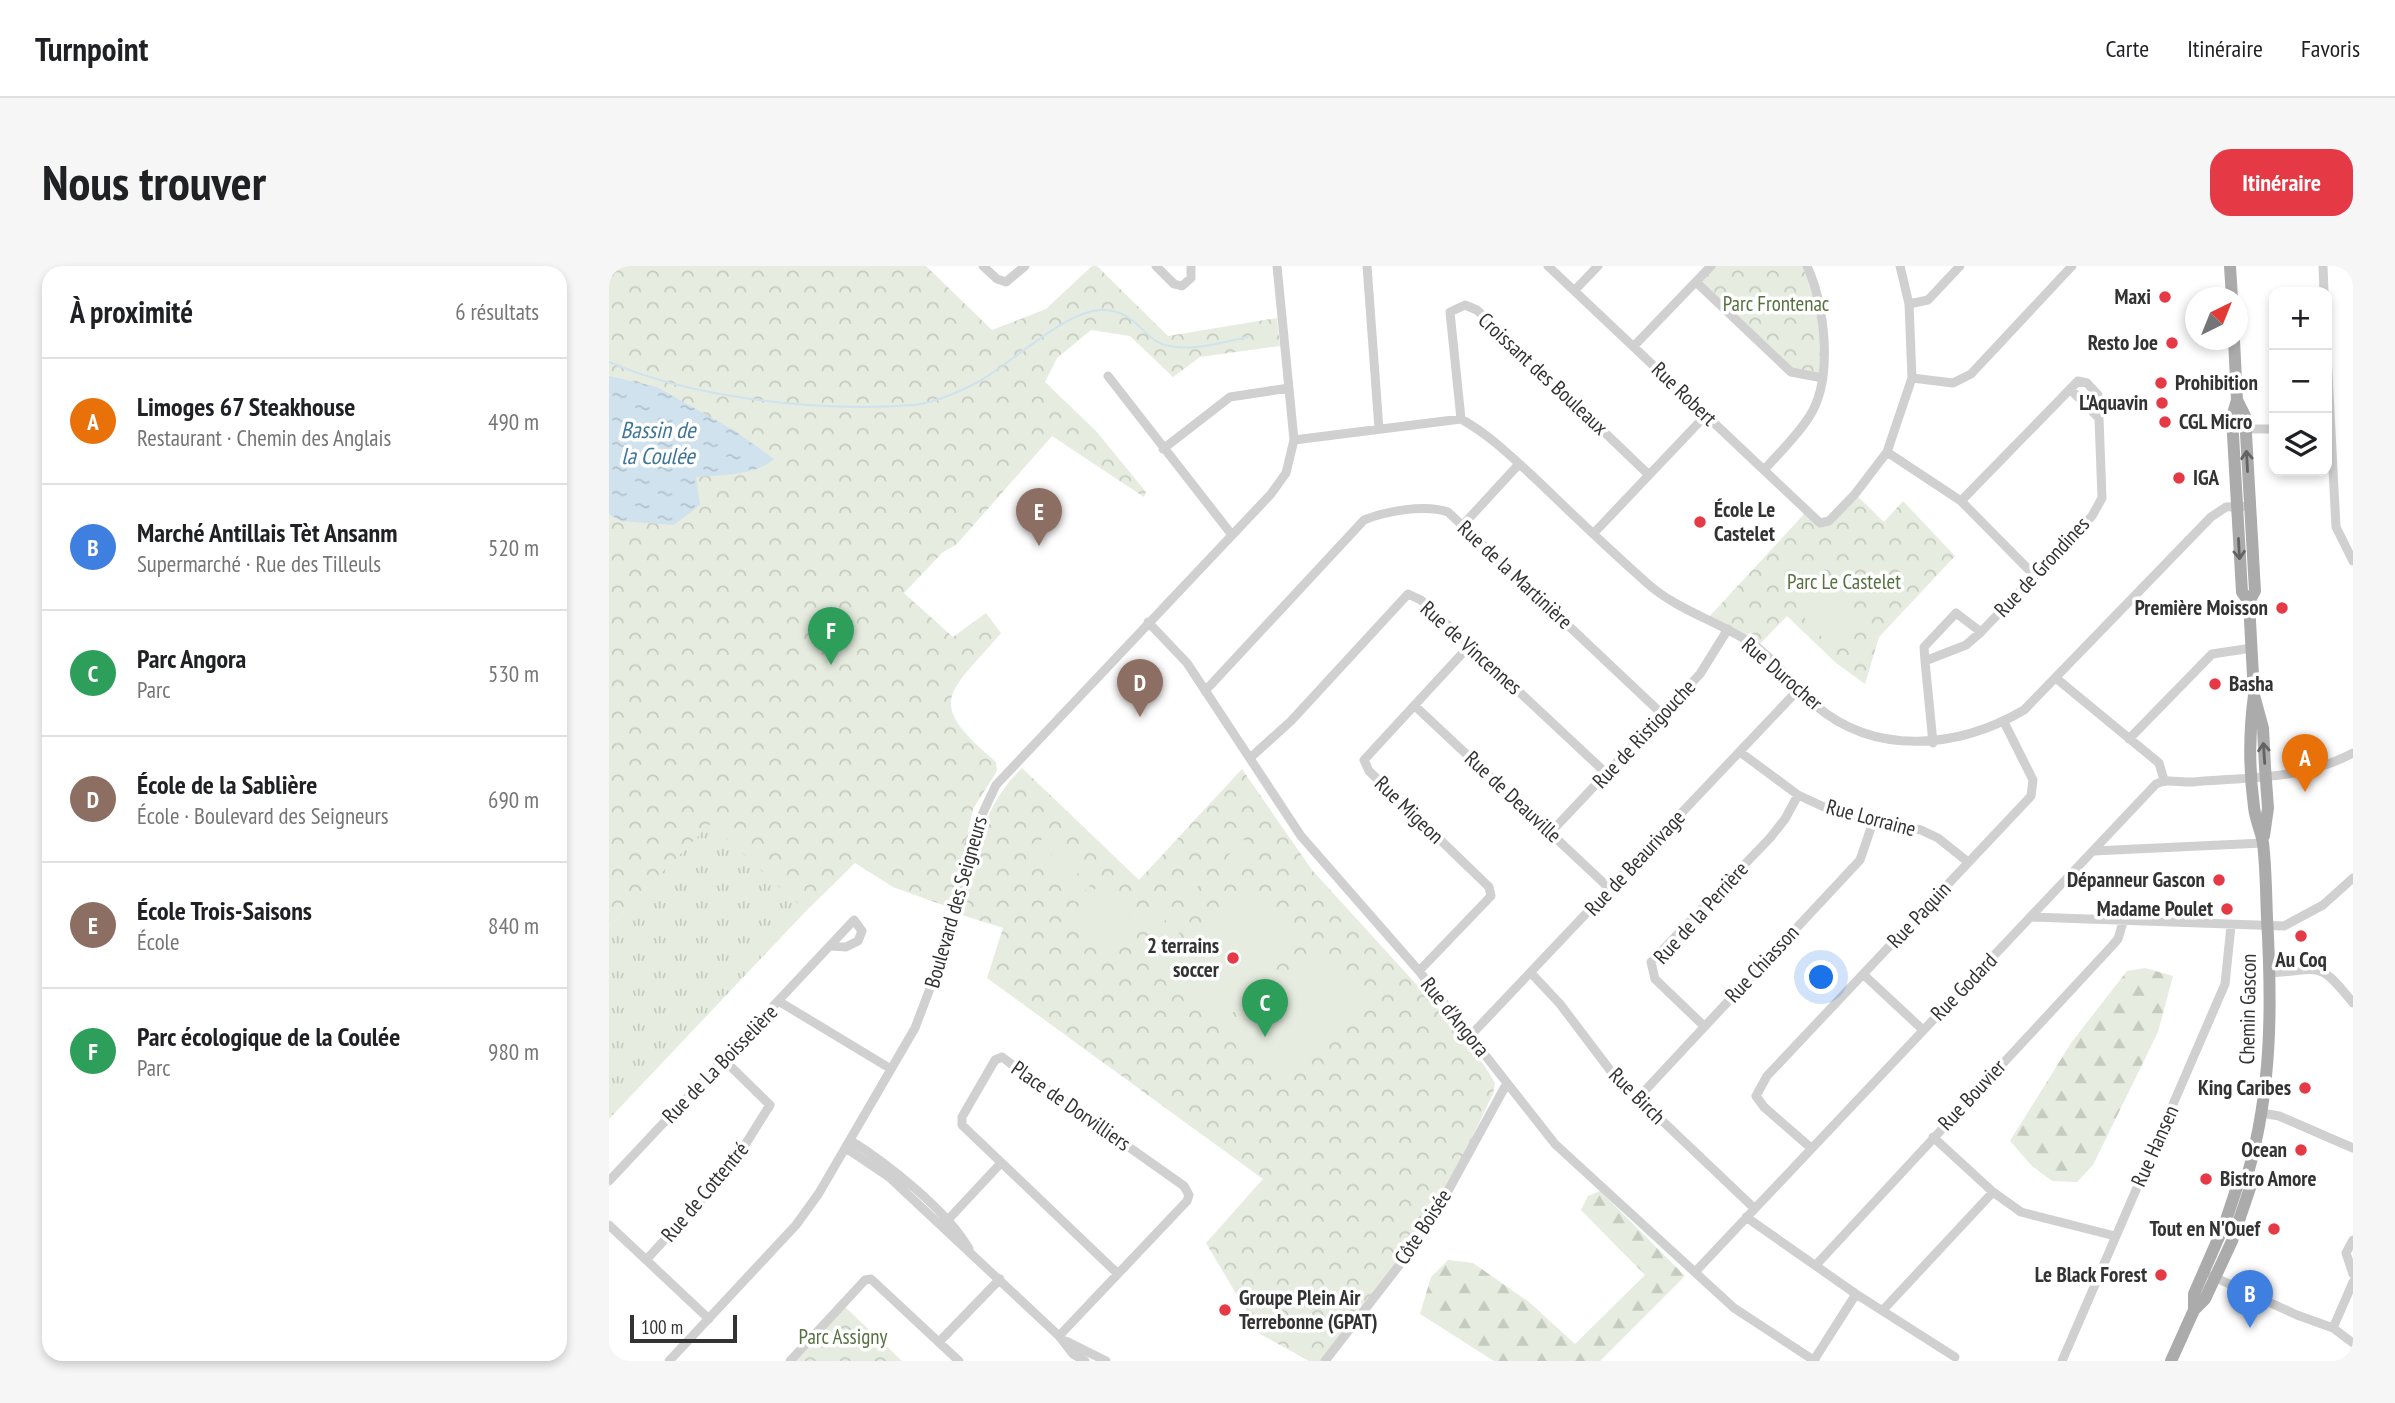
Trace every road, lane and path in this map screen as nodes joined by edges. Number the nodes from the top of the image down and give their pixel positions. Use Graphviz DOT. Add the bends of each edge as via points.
graph roads {
  1 [pos="983,266"];
  2 [pos="1025,266"];
  3 [pos="1156,266"];
  4 [pos="1191,266"];
  5 [pos="1277,266"];
  6 [pos="1367,266"];
  7 [pos="1548,266"];
  8 [pos="1598,266"];
  9 [pos="1711,266"];
  10 [pos="1807,266"];
  11 [pos="1900,266"];
  12 [pos="1960,266"];
  13 [pos="2072,266"];
  14 [pos="2230,266"];
  15 [pos="2323,266"];
  16 [pos="1696,282"];
  17 [pos="2231,287"];
  18 [pos="2324,287"];
  19 [pos="1575,290"];
  20 [pos="1909,304"];
  21 [pos="1634,346"];
  22 [pos="2234,350"];
  23 [pos="1108,376"];
  24 [pos="1823,378"];
  25 [pos="1912,378"];
  26 [pos="1289,388"];
  27 [pos="2070,389"];
  28 [pos="2237,400"];
  29 [pos="1706,415"];
  30 [pos="2099,418"];
  31 [pos="1461,419"];
  32 [pos="1379,429"];
  33 [pos="2245,429"];
  34 [pos="2269,429"];
  35 [pos="1294,440"];
  36 [pos="1163,449"];
  37 [pos="1887,452"];
  38 [pos="1519,464"];
  39 [pos="1764,470"];
  40 [pos="2332,470"];
  41 [pos="1649,475"];
  42 [pos="1961,501"];
  43 [pos="2243,506"];
  44 [pos="1462,526"];
  45 [pos="1593,534"];
  46 [pos="1232,535"];
  47 [pos="2353,561"];
  48 [pos="2034,575"];
  49 [pos="1148,622"];
  50 [pos="1728,629"];
  51 [pos="1981,632"];
  52 [pos="1470,645"];
  53 [pos="2252,648"];
  54 [pos="1925,661"];
  55 [pos="2057,679"];
  56 [pos="1798,690"];
  57 [pos="1205,691"];
  58 [pos="2254,695"];
  59 [pos="1415,706"];
  60 [pos="1662,714"];
  61 [pos="2004,722"];
  62 [pos="2129,739"];
  63 [pos="1933,743"];
  64 [pos="1740,752"];
  65 [pos="2353,753"];
  66 [pos="1250,758"];
  67 [pos="1607,774"];
  68 [pos="2266,777"];
  69 [pos="2252,778"];
  70 [pos="2164,780"];
  71 [pos="1798,795"];
  72 [pos="1873,822"];
  73 [pos="1551,832"];
  74 [pos="2263,843"];
  75 [pos="2093,851"];
  76 [pos="1968,862"];
  77 [pos="2353,878"];
  78 [pos="1610,889"];
  79 [pos="2031,917"];
  80 [pos="2123,922"];
  81 [pos="2231,926"];
  82 [pos="2267,926"];
  83 [pos="831,946"];
  84 [pos="1419,971"];
  85 [pos="2270,972"];
  86 [pos="1531,973"];
  87 [pos="1864,975"];
  88 [pos="780,1002"];
  89 [pos="2353,1003"];
  90 [pos="1704,1026"];
  91 [pos="1922,1029"];
  92 [pos="1471,1035"];
  93 [pos="724,1060"];
  94 [pos="891,1069"];
  95 [pos="1507,1083"];
  96 [pos="1638,1098"];
  97 [pos="2262,1112"];
  98 [pos="1933,1137"];
  99 [pos="848,1144"];
  100 [pos="1811,1148"];
  101 [pos="2353,1148"];
  102 [pos="1001,1163"];
  103 [pos="609,1181"];
  104 [pos="1993,1192"];
  105 [pos="1754,1208"];
  106 [pos="1746,1217"];
  107 [pos="944,1224"];
  108 [pos="609,1225"];
  109 [pos="2115,1236"];
  110 [pos="2353,1240"];
  111 [pos="646,1260"];
  112 [pos="1816,1265"];
  113 [pos="1696,1272"];
  114 [pos="2353,1274"];
  115 [pos="1118,1275"];
  116 [pos="2210,1275"];
  117 [pos="1000,1279"];
  118 [pos="2353,1282"];
  119 [pos="1856,1294"];
  120 [pos="1883,1310"];
  121 [pos="709,1319"];
  122 [pos="2333,1328"];
  123 [pos="1061,1338"];
  124 [pos="939,1342"];
  125 [pos="2353,1343"];
  126 [pos="1802,1353"];
  127 [pos="1955,1357"];
  128 [pos="669,1361"];
  129 [pos="790,1361"];
  130 [pos="959,1361"];
  131 [pos="1085,1361"];
  132 [pos="1105,1361"];
  133 [pos="1325,1361"];
  134 [pos="1794,1361"];
  135 [pos="1814,1361"];
  136 [pos="2062,1361"];
  137 [pos="2171,1361"];
  1 -- 2 [label="street" via="1006,282"];
  3 -- 4 [label="street" via="1182,286 1191,278"];
  5 -- 26 [label="street, Boulevard des Seigneurs"];
  6 -- 32 [label="street"];
  7 -- 19 [label="street, Rue Robert"];
  8 -- 19 [label="street"];
  9 -- 16 [label="street"];
  10 -- 24 [label="street" via="1818,296"];
  11 -- 20 [label="street"];
  12 -- 20 [label="street" via="1928,300"];
  13 -- 25 [label="street" via="1971,374 1953,383"];
  14 -- 17 [label="main road"];
  15 -- 18 [label="street"];
  16 -- 21 [label="street"];
  16 -- 24 [label="street" via="1791,372"];
  19 -- 21 [label="street, Rue Robert"];
  20 -- 25 [label="street"];
  21 -- 29 [label="street, Rue Robert"];
  22 -- 28 [label="main road, Chemin Gascon"];
  23 -- 36 [label="street"];
  24 -- 39 [label="street" via="1809,418"];
  25 -- 37 [label="street"];
  26 -- 35 [label="street, Boulevard des Seigneurs"];
  26 -- 36 [label="street" via="1230,397"];
  27 -- 30 [label="street"];
  27 -- 30 [label="street, Rue de Grondines" via="2078,381 2094,389"];
  27 -- 42 [label="street"];
  28 -- 33 [label="main road, Chemin Gascon"];
  28 -- 43 [label="main road, Chemin Gascon" via="2232,417"];
  29 -- 39 [label="street, Rue Robert"];
  29 -- 41 [label="street"];
  30 -- 48 [label="street, Rue de Grondines" via="2102,498 2092,516"];
  31 -- 32 [label="street"];
  31 -- 38 [label="street, Rue Durocher"];
  31 -- 41 [label="street, Croissant des Bouleaux" via="1450,312 1465,305 1477,310"];
  32 -- 35 [label="street"];
  33 -- 34 [label="street"];
  43 -- 33 [label="main road, Chemin Gascon, one-way"];
  35 -- 46 [label="street, Boulevard des Seigneurs" via="1286,473"];
  36 -- 46 [label="street"];
  37 -- 39 [label="street, Rue Robert" via="1855,494 1829,521 1820,523"];
  37 -- 42 [label="street"];
  38 -- 44 [label="street"];
  38 -- 45 [label="street, Rue Durocher"];
  40 -- 47 [label="street" via="2336,527"];
  41 -- 45 [label="street"];
  42 -- 48 [label="street"];
  43 -- 53 [label="main road, Chemin Gascon" via="2255,591 2249,602"];
  43 -- 55 [label="street, Rue Durocher" via="2226,507 2211,517"];
  44 -- 57 [label="street, Rue de la Martinière" via="1439,508 1379,514 1364,520"];
  44 -- 60 [label="street, Rue de la Martinière"];
  45 -- 50 [label="street, Rue Durocher" via="1651,586"];
  46 -- 49 [label="street, Boulevard des Seigneurs"];
  48 -- 51 [label="street, Rue de Grondines"];
  49 -- 57 [label="street, Rue d'Angora" via="1171,643"];
  49 -- 94 [label="street, Boulevard des Seigneurs" via="996,785 970,840 953,928 939,970 915,1028"];
  50 -- 56 [label="street, Rue Durocher" via="1757,647"];
  50 -- 60 [label="street, Rue de Ristigouche" via="1700,674"];
  51 -- 54 [label="street, Rue de Grondines" via="1966,645"];
  51 -- 54 [label="street, Rue de Grondines" via="1956,613 1924,647"];
  52 -- 59 [label="street, Rue Migeon"];
  52 -- 66 [label="street, Rue de Vincennes" via="1421,600 1408,594"];
  52 -- 67 [label="street, Rue de Vincennes"];
  53 -- 58 [label="main road, Chemin Gascon"];
  53 -- 62 [label="street" via="2212,654"];
  54 -- 63 [label="street"];
  55 -- 61 [label="street, Rue Durocher"];
  55 -- 62 [label="street"];
  56 -- 63 [label="street, Rue Durocher" via="1850,728"];
  56 -- 64 [label="street, Rue de Beaurivage"];
  57 -- 66 [label="street, Rue d'Angora"];
  68 -- 58 [label="main road, Chemin Gascon, one-way" via="2263,728"];
  58 -- 69 [label="main road, Chemin Gascon"];
  59 -- 73 [label="street, Rue de Deauville"];
  59 -- 84 [label="street, Rue Migeon" via="1364,761 1489,887 1491,896"];
  60 -- 67 [label="street, Rue de Ristigouche"];
  61 -- 63 [label="street, Rue Durocher"];
  61 -- 76 [label="street, Rue Paquin" via="2033,780 2031,796"];
  62 -- 70 [label="street" via="2159,763"];
  64 -- 71 [label="street, Rue Lorraine"];
  64 -- 78 [label="street, Rue de Beaurivage"];
  65 -- 68 [label="street" via="2318,770"];
  66 -- 84 [label="street, Rue d'Angora" via="1314,853"];
  67 -- 73 [label="street, Rue de Ristigouche"];
  68 -- 69 [label="street"];
  68 -- 74 [label="main road, Chemin Gascon"];
  69 -- 70 [label="street"];
  69 -- 74 [label="main road, Chemin Gascon"];
  70 -- 75 [label="street, Rue Godard" via="2156,783"];
  71 -- 72 [label="street, Rue Lorraine" via="1837,813"];
  71 -- 90 [label="street, Rue de la Perrière" via="1770,838 1651,962 1655,979"];
  72 -- 76 [label="street, Rue Lorraine" via="1921,830"];
  72 -- 90 [label="street, Rue Chiasson" via="1860,860"];
  73 -- 78 [label="street, Rue de Deauville"];
  74 -- 75 [label="street"];
  74 -- 82 [label="main road, Chemin Gascon"];
  75 -- 79 [label="street, Rue Godard"];
  76 -- 87 [label="street, Rue Paquin"];
  77 -- 82 [label="street" via="2316,910 2284,926"];
  78 -- 86 [label="street, Rue de Beaurivage"];
  79 -- 80 [label="street"];
  79 -- 91 [label="street, Rue Godard"];
  80 -- 81 [label="street"];
  80 -- 98 [label="street, Rue Bouvier" via="2111,947"];
  81 -- 82 [label="street"];
  81 -- 109 [label="street, Rue Hansen" via="2225,984"];
  82 -- 85 [label="main road, Chemin Gascon"];
  83 -- 88 [label="street, Rue de La Boisselière"];
  84 -- 92 [label="street, Rue d'Angora"];
  85 -- 89 [label="street" via="2323,970"];
  85 -- 97 [label="main road, Chemin Gascon"];
  86 -- 92 [label="street, Rue de Beaurivage"];
  86 -- 96 [label="street, Rue Birch"];
  87 -- 91 [label="street"];
  87 -- 100 [label="street, Rue Paquin" via="1767,1076 1756,1096"];
  88 -- 93 [label="street, Rue de La Boisselière"];
  88 -- 94 [label="street"];
  90 -- 96 [label="street, Rue Chiasson"];
  91 -- 100 [label="street, Rue Godard"];
  92 -- 95 [label="street, Rue d'Angora"];
  93 -- 103 [label="street, Rue de La Boisselière"];
  93 -- 111 [label="street, Rue de Cottentré" via="770,1105 730,1169"];
  94 -- 99 [label="street, Boulevard des Seigneurs"];
  95 -- 113 [label="street, Rue d'Angora" via="1567,1157"];
  95 -- 133 [label="street, Côte Boisée" via="1418,1240"];
  96 -- 105 [label="street, Rue Birch"];
  97 -- 101 [label="street"];
  97 -- 116 [label="main road, Chemin Gascon" via="2248,1173 2239,1181"];
  98 -- 104 [label="street"];
  98 -- 112 [label="street, Rue Bouvier"];
  99 -- 107 [label="street"];
  99 -- 121 [label="street, Boulevard des Seigneurs" via="796,1225"];
  100 -- 105 [label="street, Rue Godard"];
  102 -- 107 [label="street"];
  102 -- 115 [label="street, Place de Dorvilliers"];
  102 -- 115 [label="street, Place de Dorvilliers" via="962,1125 962,1117 995,1060 1002,1057 1184,1186 1187,1201"];
  104 -- 109 [label="street" via="2021,1212"];
  104 -- 120 [label="street"];
  105 -- 106 [label="street, Rue Godard"];
  106 -- 112 [label="street"];
  106 -- 113 [label="street, Rue Godard"];
  107 -- 117 [label="street"];
  108 -- 111 [label="street"];
  109 -- 136 [label="street, Rue Hansen"];
  110 -- 114 [label="street" via="2346,1253"];
  111 -- 121 [label="street"];
  112 -- 119 [label="street"];
  113 -- 126 [label="street, Rue d'Angora" via="1734,1308"];
  115 -- 123 [label="street, Place de Dorvilliers"];
  116 -- 122 [label="street"];
  116 -- 137 [label="main road, Chemin Gascon" via="2206,1299 2194,1310"];
  117 -- 123 [label="street"];
  117 -- 124 [label="street"];
  118 -- 122 [label="street"];
  119 -- 120 [label="street"];
  119 -- 135 [label="street"];
  120 -- 127 [label="street"];
  121 -- 128 [label="street, Boulevard des Seigneurs"];
  122 -- 125 [label="street"];
  123 -- 131 [label="street"];
  123 -- 132 [label="street"];
  124 -- 129 [label="street" via="871,1279 865,1280"];
  124 -- 130 [label="street"];
  126 -- 134 [label="street"];
  126 -- 135 [label="street, Rue d'Angora"];
}
